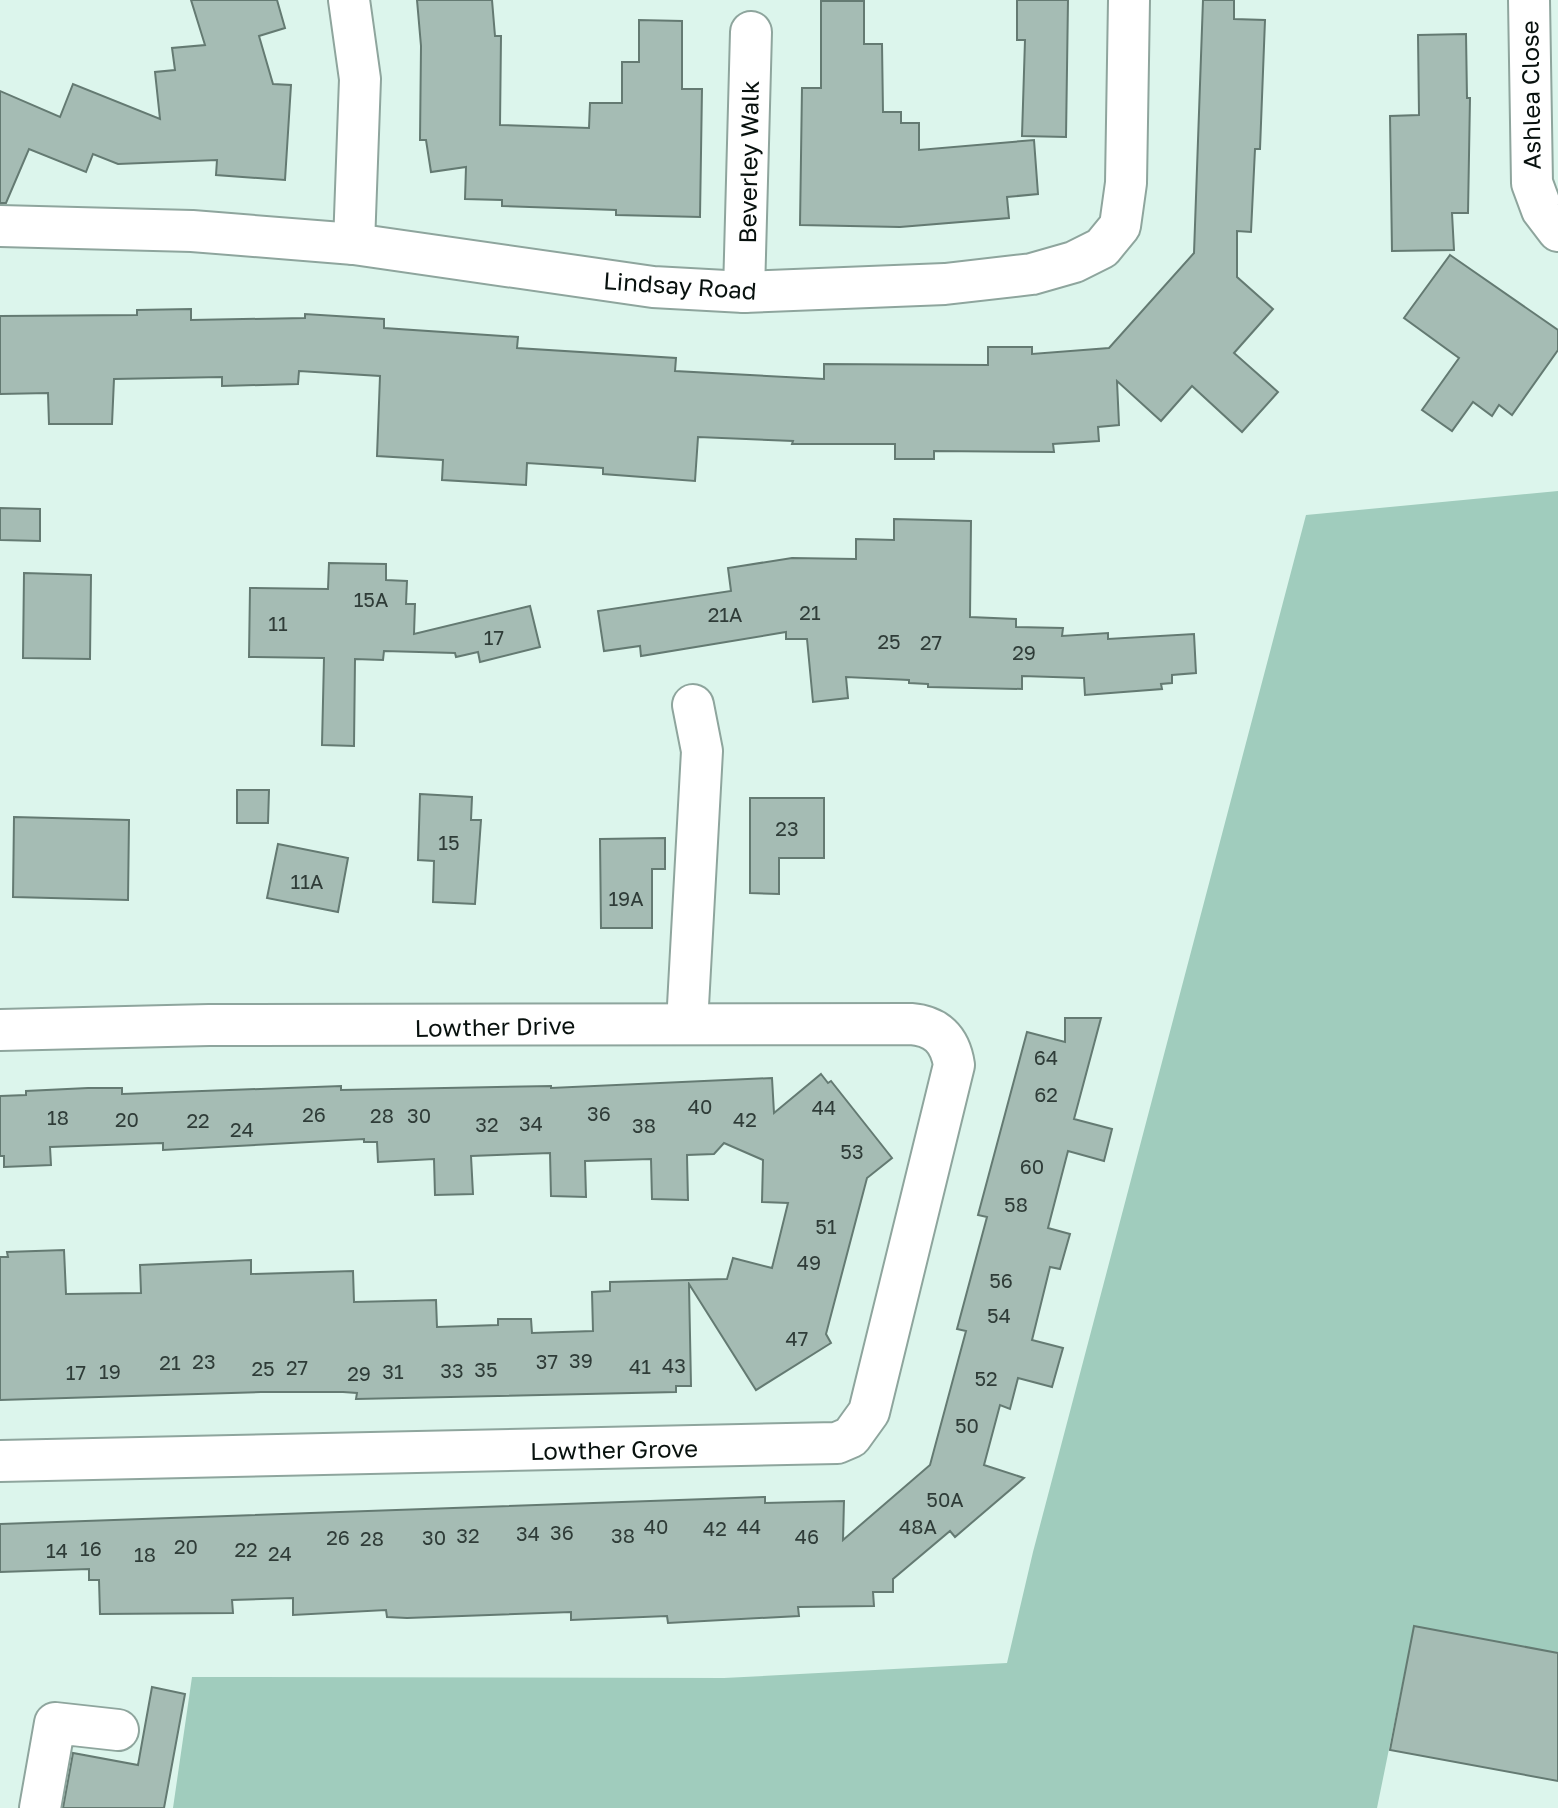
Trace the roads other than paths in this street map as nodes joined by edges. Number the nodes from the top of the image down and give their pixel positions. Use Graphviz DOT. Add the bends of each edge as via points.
graph roads {
  1 [pos="349,0"];
  2 [pos="1129,0"];
  3 [pos="1529,0"];
  4 [pos="751,32"];
  5 [pos="0,226"];
  6 [pos="1558,231"];
  7 [pos="354,244"];
  8 [pos="744,292"];
  9 [pos="693,705"];
  10 [pos="687,1024"];
  11 [pos="0,1030"];
  12 [pos="951,1078"];
  13 [pos="0,1461"];
  14 [pos="118,1730"];
  15 [pos="40,1808"];
  1 -- 7 [label="street" via="360,79"];
  2 -- 8 [label="street, Lindsay Road" via="1126,183 1120,226 1102,248 1074,262 1003,277"];
  3 -- 6 [label="street, Ashlea Close" via="1532,183 1542,210"];
  4 -- 8 [label="street, Beverley Walk"];
  5 -- 7 [label="street, Lindsay Road" via="192,231"];
  7 -- 8 [label="street, Lindsay Road" via="653,287"];
  9 -- 10 [label="street" via="702,751"];
  10 -- 11 [label="street, Lowther Drive"];
  10 -- 12 [label="street, Lowther Drive" via="924,1025 952,1051"];
  12 -- 13 [label="street, Lowther Grove" via="869,1412 851,1437 837,1443"];
  14 -- 15 [label="street" via="55,1723"];
}
